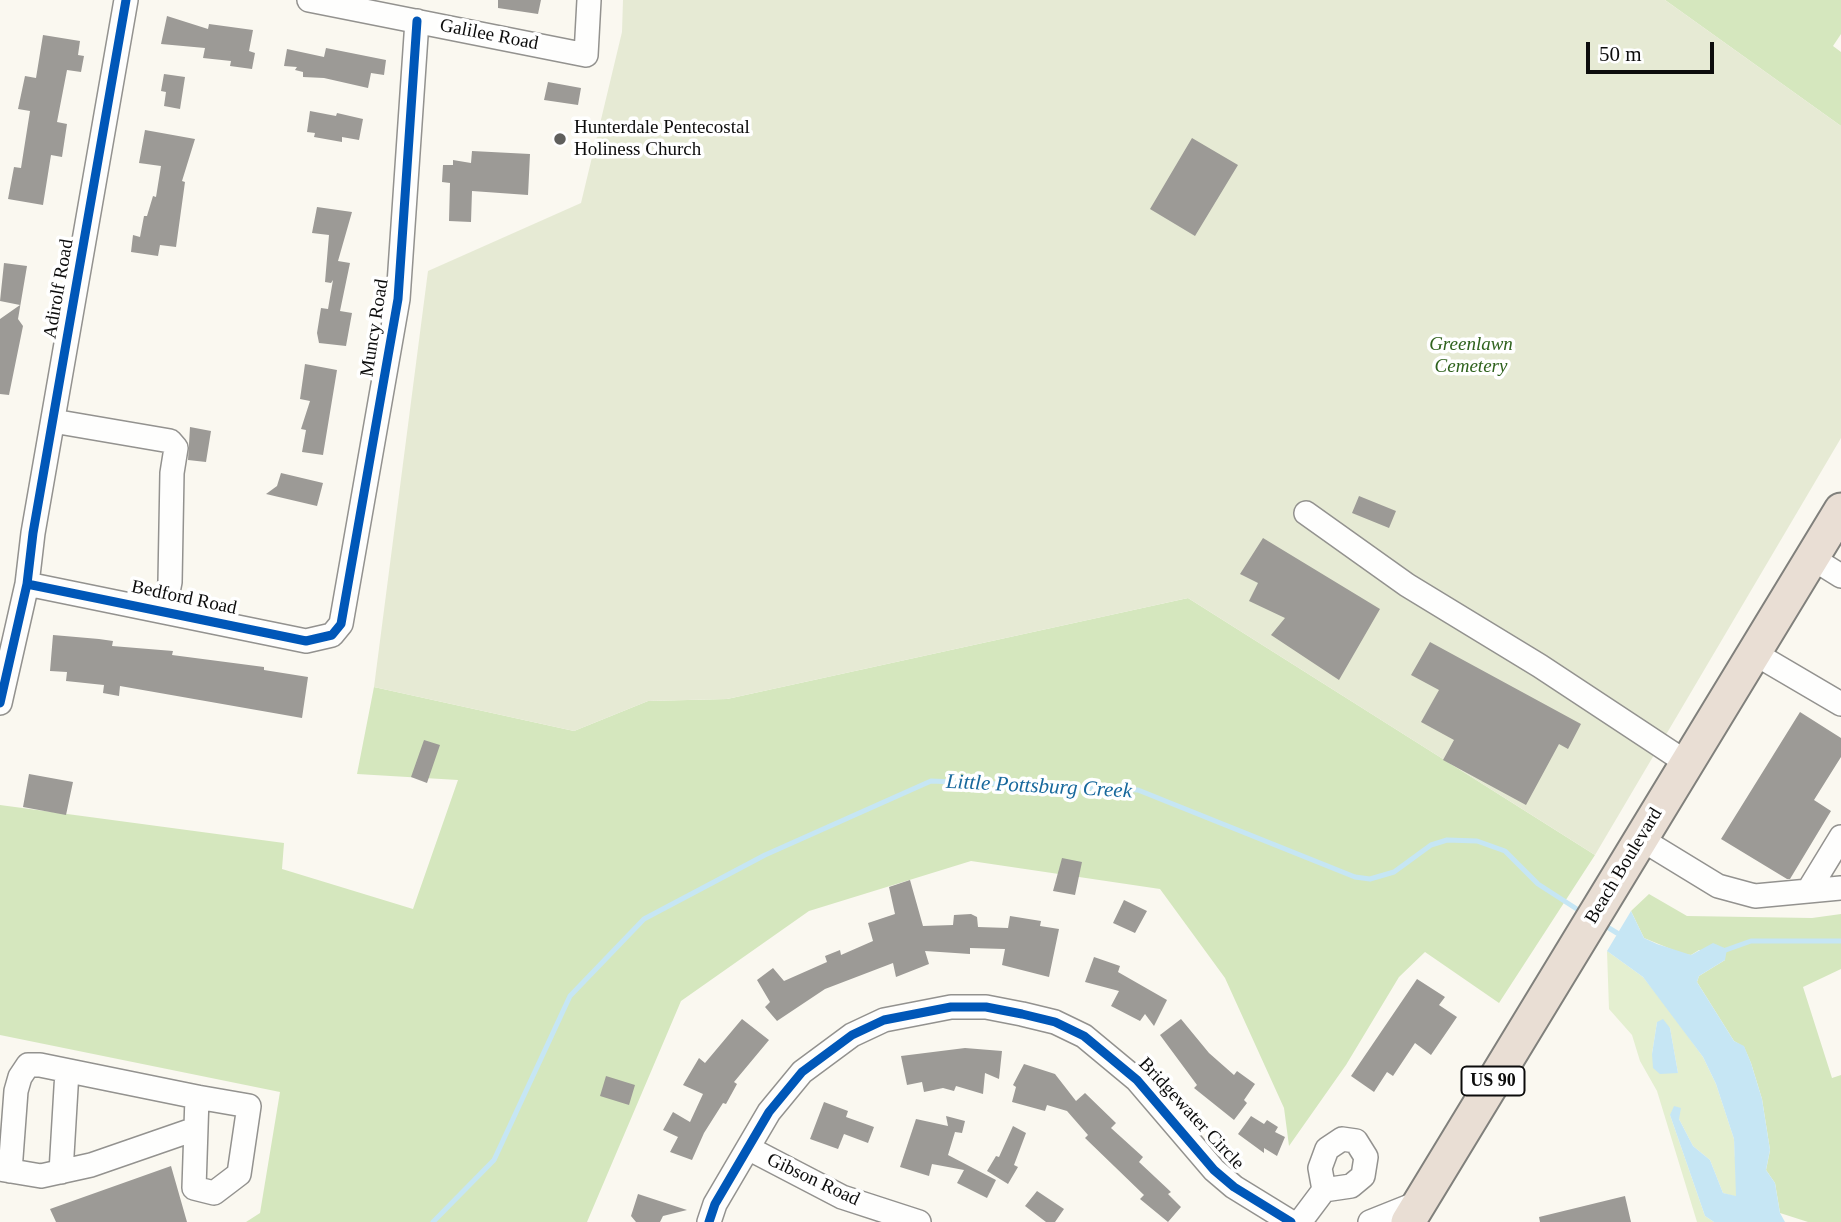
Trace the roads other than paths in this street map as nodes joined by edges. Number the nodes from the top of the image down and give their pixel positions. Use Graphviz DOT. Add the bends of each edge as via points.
graph roads {
  1 [pos="126,0"];
  2 [pos="309,0"];
  3 [pos="589,0"];
  4 [pos="417,21"];
  5 [pos="53,421"];
  6 [pos="1841,510"];
  7 [pos="1306,513"];
  8 [pos="1812,558"];
  9 [pos="1841,576"];
  10 [pos="27,584"];
  11 [pos="164,612"];
  12 [pos="332,635"];
  13 [pos="1754,653"];
  14 [pos="0,702"];
  15 [pos="1841,704"];
  16 [pos="1687,763"];
  17 [pos="1841,837"];
  18 [pos="1641,839"];
  19 [pos="1841,888"];
  20 [pos="1808,891"];
  21 [pos="67,1070"];
  22 [pos="197,1097"];
  23 [pos="195,1129"];
  24 [pos="748,1148"];
  25 [pos="5,1170"];
  26 [pos="61,1172"];
  27 [pos="1324,1190"];
  28 [pos="1414,1212"];
  29 [pos="709,1222"];
  30 [pos="919,1222"];
  31 [pos="1291,1222"];
  32 [pos="1300,1222"];
  33 [pos="1370,1222"];
  1 -- 5 [label="street, Adirolf Road"];
  2 -- 4 [label="street, Galilee Road"];
  3 -- 4 [label="street, Galilee Road" via="586,55"];
  4 -- 12 [label="street, Muncy Road" via="398,299 346,608"];
  5 -- 10 [label="street, Adirolf Road"];
  5 -- 11 [label="street" via="170,440 176,448 170,582"];
  6 -- 8 [label="highway, Beach Boulevard / US 90"];
  7 -- 16 [label="street" via="1407,585"];
  8 -- 9 [label="street"];
  8 -- 13 [label="highway, Beach Boulevard / US 90"];
  10 -- 11 [label="street, Bedford Road"];
  10 -- 14 [label="street, Adirolf Road"];
  11 -- 12 [label="street, Bedford Road" via="306,641"];
  13 -- 15 [label="street"];
  13 -- 16 [label="highway, Beach Boulevard / US 90"];
  16 -- 18 [label="highway, Beach Boulevard / US 90"];
  17 -- 20 [label="street"];
  18 -- 20 [label="street" via="1718,886 1755,896"];
  18 -- 28 [label="highway, Beach Boulevard / US 90"];
  19 -- 20 [label="street"];
  21 -- 22 [label="street"];
  21 -- 25 [label="street" via="28,1065 20,1077"];
  21 -- 26 [label="street"];
  22 -- 23 [label="street"];
  22 -- 23 [label="street" via="249,1106 239,1174 214,1193 194,1188"];
  23 -- 26 [label="street"];
  24 -- 29 [label="street, Bridgewater Circle"];
  24 -- 30 [label="street, Gibson Road" via="842,1197"];
  24 -- 31 [label="street, Bridgewater Circle" via="769,1112 802,1072 852,1035 920,1011 986,1007 1055,1022 1084,1036 1138,1080 1214,1170"];
  25 -- 26 [label="street" via="41,1176"];
  27 -- 32 [label="street"];
  28 -- 33 [label="street"];
}
